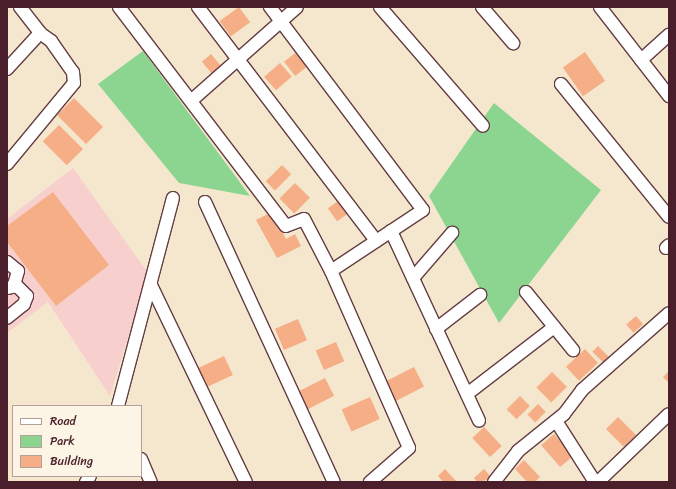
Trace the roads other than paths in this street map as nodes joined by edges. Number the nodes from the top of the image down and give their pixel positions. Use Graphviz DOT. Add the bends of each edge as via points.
graph roads {
  1 [pos="20,7"];
  2 [pos="119,7"];
  3 [pos="198,7"];
  4 [pos="270,7"];
  5 [pos="296,7"];
  6 [pos="380,7"];
  7 [pos="482,7"];
  8 [pos="606,9"];
  9 [pos="281,21"];
  10 [pos="40,32"];
  11 [pos="669,35"];
  12 [pos="513,43"];
  13 [pos="239,58"];
  14 [pos="640,60"];
  15 [pos="7,69"];
  16 [pos="561,84"];
  17 [pos="669,96"];
  18 [pos="192,100"];
  19 [pos="483,126"];
  20 [pos="7,164"];
  21 [pos="173,198"];
  22 [pos="205,202"];
  23 [pos="669,217"];
  24 [pos="391,231"];
  25 [pos="452,233"];
  26 [pos="376,241"];
  27 [pos="7,262"];
  28 [pos="331,271"];
  29 [pos="413,278"];
  30 [pos="151,285"];
  31 [pos="10,286"];
  32 [pos="526,292"];
  33 [pos="480,295"];
  34 [pos="669,313"];
  35 [pos="7,318"];
  36 [pos="554,327"];
  37 [pos="436,329"];
  38 [pos="574,350"];
  39 [pos="467,394"];
  40 [pos="118,405"];
  41 [pos="669,414"];
  42 [pos="479,421"];
  43 [pos="556,421"];
  44 [pos="142,461"];
  45 [pos="151,482"];
  46 [pos="246,482"];
  47 [pos="334,482"];
  48 [pos="370,482"];
  49 [pos="494,482"];
  50 [pos="596,482"];
  1 -- 10 [label="street"];
  2 -- 18 [label="street"];
  3 -- 13 [label="street"];
  4 -- 9 [label="street"];
  5 -- 9 [label="street"];
  6 -- 19 [label="street"];
  7 -- 12 [label="street"];
  8 -- 14 [label="street"];
  9 -- 13 [label="street"];
  9 -- 24 [label="street" via="423,210"];
  10 -- 15 [label="street"];
  10 -- 20 [label="street" via="51,41 73,72 74,83"];
  11 -- 14 [label="street"];
  13 -- 18 [label="street"];
  13 -- 26 [label="street"];
  14 -- 17 [label="street"];
  16 -- 23 [label="street"];
  18 -- 28 [label="street" via="286,226 304,219"];
  21 -- 30 [label="street"];
  22 -- 47 [label="street"];
  24 -- 26 [label="street"];
  24 -- 29 [label="street"];
  25 -- 29 [label="street"];
  26 -- 28 [label="street"];
  27 -- 31 [label="street" via="18,271"];
  28 -- 48 [label="street" via="409,448"];
  29 -- 37 [label="street"];
  30 -- 40 [label="street"];
  30 -- 46 [label="street"];
  31 -- 35 [label="street" via="21,288 26,300"];
  32 -- 36 [label="street"];
  33 -- 37 [label="street"];
  34 -- 43 [label="street" via="586,386"];
  36 -- 38 [label="street"];
  36 -- 39 [label="street"];
  37 -- 39 [label="street"];
  39 -- 42 [label="street"];
  41 -- 50 [label="street"];
  43 -- 49 [label="street" via="518,451"];
  43 -- 50 [label="street"];
  44 -- 45 [label="street"];
}
